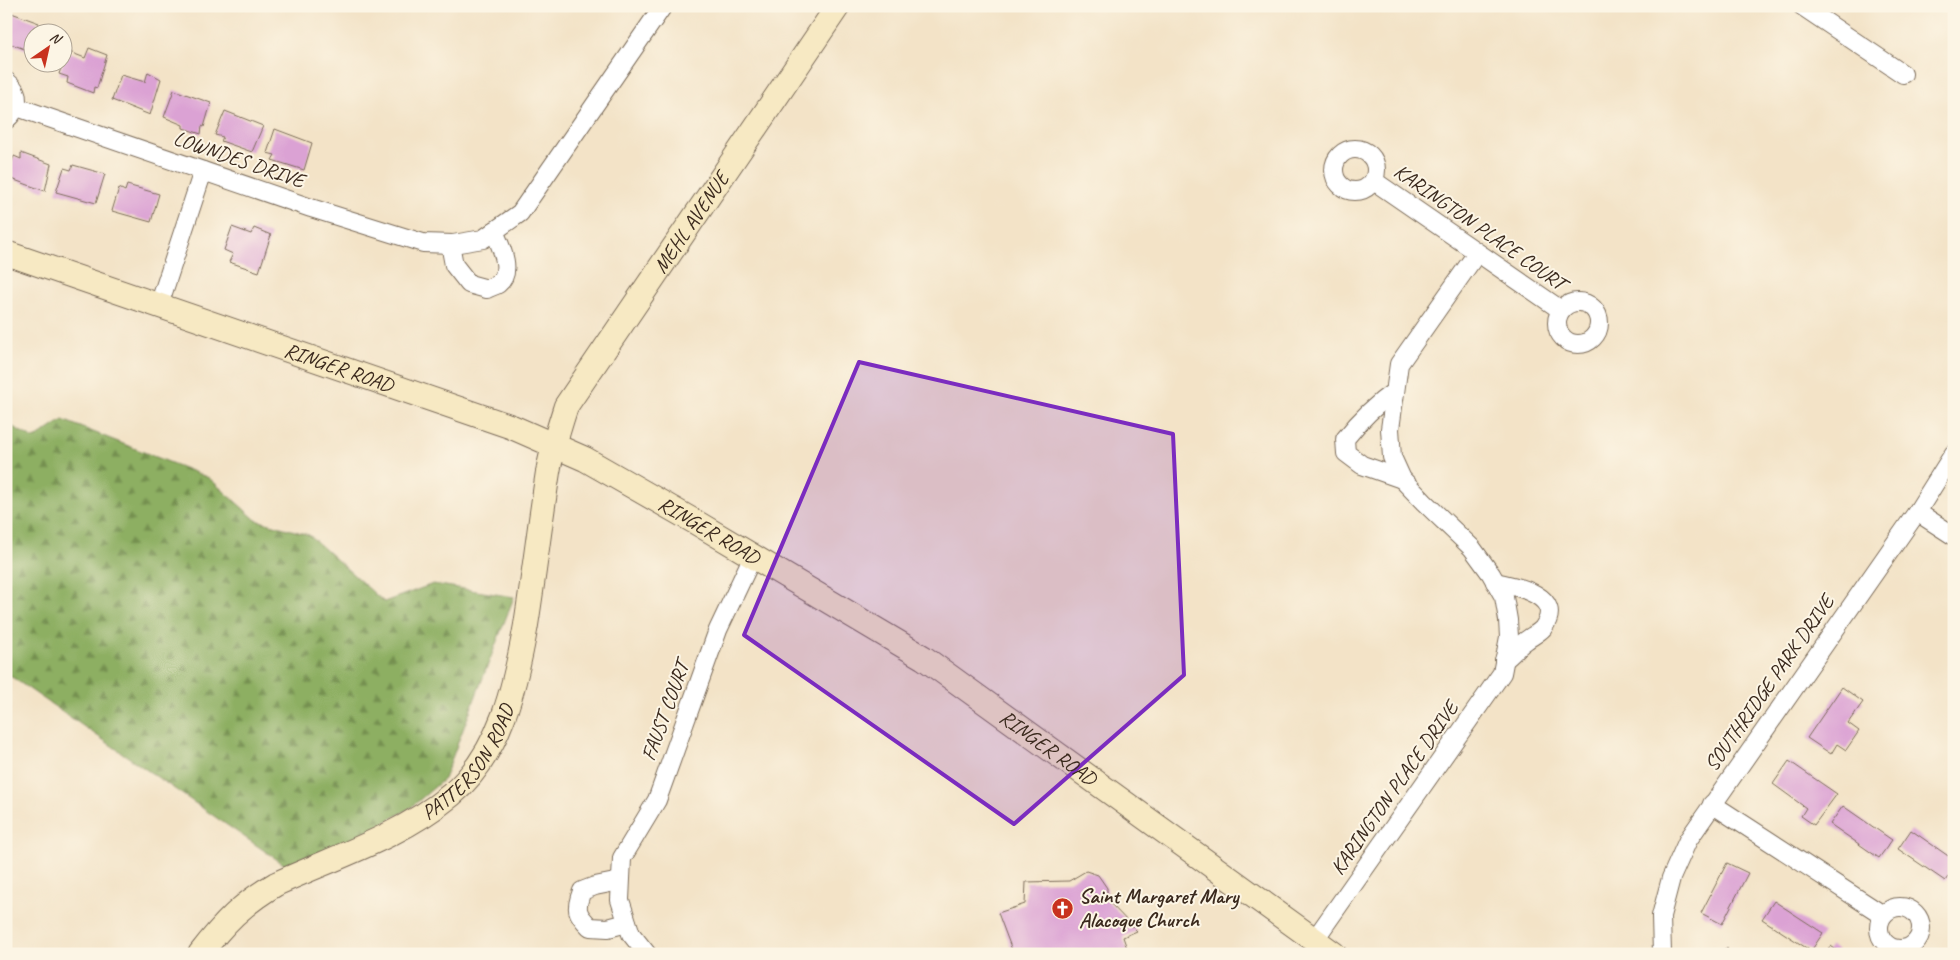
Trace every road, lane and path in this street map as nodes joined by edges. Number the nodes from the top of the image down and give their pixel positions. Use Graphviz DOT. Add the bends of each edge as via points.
graph roads {
  1 [pos="663,6"];
  2 [pos="838,6"];
  3 [pos="1802,6"];
  4 [pos="1904,74"];
  5 [pos="6,81"];
  6 [pos="11,114"];
  7 [pos="203,171"];
  8 [pos="1374,181"];
  9 [pos="494,231"];
  10 [pos="450,244"];
  11 [pos="6,253"];
  12 [pos="1477,253"];
  13 [pos="159,305"];
  14 [pos="1561,310"];
  15 [pos="1395,391"];
  16 [pos="553,444"];
  17 [pos="1954,453"];
  18 [pos="1402,478"];
  19 [pos="1917,512"];
  20 [pos="1954,536"];
  21 [pos="754,556"];
  22 [pos="1495,582"];
  23 [pos="1504,660"];
  24 [pos="1712,804"];
  25 [pos="620,881"];
  26 [pos="1883,915"];
  27 [pos="627,923"];
  28 [pos="1315,939"];
  29 [pos="200,954"];
  30 [pos="647,954"];
  31 [pos="1334,954"];
  32 [pos="1662,954"];
  1 -- 9 [label="street, LOWNDES DRIVE" via="520,214"];
  2 -- 16 [label="street, MEHL AVENUE" via="566,406"];
  3 -- 4 [label="street"];
  5 -- 6 [label="street, LOWNDES DRIVE" via="16,91 18,99"];
  6 -- 7 [label="street, LOWNDES DRIVE"];
  7 -- 10 [label="street, LOWNDES DRIVE" via="423,243"];
  7 -- 13 [label="street"];
  8 -- 12 [label="street, KARINGTON PLACE COURT"];
  9 -- 10 [label="street, LOWNDES DRIVE" via="483,238"];
  9 -- 10 [label="street" via="505,258 505,271 499,283 487,289 469,284 454,266"];
  11 -- 13 [label="street, RINGER ROAD"];
  12 -- 14 [label="street, KARINGTON PLACE COURT"];
  12 -- 15 [label="street, KARINGTON PLACE DRIVE" via="1399,364"];
  13 -- 16 [label="street, RINGER ROAD"];
  15 -- 18 [label="street, KARINGTON PLACE DRIVE" via="1390,430 1392,457"];
  15 -- 18 [label="street, KARINGTON PLACE DRIVE" via="1377,404 1345,438 1346,453 1362,465"];
  16 -- 21 [label="street, RINGER ROAD"];
  16 -- 29 [label="street, PATTERSON ROAD" via="517,673 506,710 479,764 452,794 401,828 257,894 236,911"];
  17 -- 19 [label="street, SOUTHRIDGE PARK DRIVE"];
  18 -- 22 [label="street, KARINGTON PLACE DRIVE" via="1472,548"];
  19 -- 20 [label="street"];
  19 -- 24 [label="street, SOUTHRIDGE PARK DRIVE"];
  21 -- 25 [label="street, FAUST COURT" via="718,630 657,800 622,858"];
  21 -- 28 [label="street, RINGER ROAD" via="934,665"];
  22 -- 23 [label="street, KARINGTON PLACE DRIVE" via="1504,597 1508,620 1509,637"];
  22 -- 23 [label="street, KARINGTON PLACE DRIVE" via="1532,591 1545,602 1549,614 1543,628"];
  23 -- 28 [label="street, KARINGTON PLACE DRIVE" via="1502,673"];
  24 -- 26 [label="street"];
  24 -- 32 [label="street, SOUTHRIDGE PARK DRIVE" via="1688,840 1671,878 1661,916"];
  25 -- 27 [label="street, FAUST COURT" via="620,900"];
  25 -- 27 [label="street" via="582,892 577,905 580,917 590,927 608,928"];
  27 -- 30 [label="street, FAUST COURT" via="631,934"];
  28 -- 31 [label="street, RINGER ROAD"];
}
